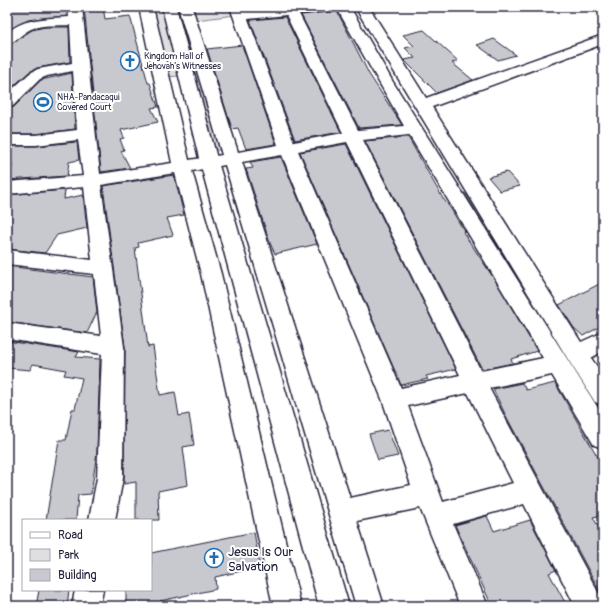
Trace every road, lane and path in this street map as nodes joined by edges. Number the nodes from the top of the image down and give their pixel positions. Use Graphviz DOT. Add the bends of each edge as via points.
graph roads {
  1 [pos="146,7"];
  2 [pos="169,7"];
  3 [pos="185,7"];
  4 [pos="322,7"];
  5 [pos="343,7"];
  6 [pos="362,7"];
  7 [pos="289,9"];
  8 [pos="239,12"];
  9 [pos="75,14"];
  10 [pos="603,39"];
  11 [pos="7,40"];
  12 [pos="79,66"];
  13 [pos="7,103"];
  14 [pos="422,105"];
  15 [pos="414,130"];
  16 [pos="86,134"];
  17 [pos="352,136"];
  18 [pos="7,140"];
  19 [pos="288,149"];
  20 [pos="231,159"];
  21 [pos="209,162"];
  22 [pos="182,167"];
  23 [pos="92,181"];
  24 [pos="7,188"];
  25 [pos="7,257"];
  26 [pos="102,268"];
  27 [pos="7,331"];
  28 [pos="603,341"];
  29 [pos="113,347"];
  30 [pos="568,360"];
  31 [pos="474,381"];
  32 [pos="603,394"];
  33 [pos="394,398"];
  34 [pos="603,437"];
  35 [pos="531,490"];
  36 [pos="432,505"];
  37 [pos="342,512"];
  38 [pos="102,519"];
  39 [pos="89,591"];
  40 [pos="86,606"];
  41 [pos="286,606"];
  42 [pos="334,606"];
  43 [pos="370,606"];
  44 [pos="474,606"];
  45 [pos="590,606"];
  1 -- 22 [label="street"];
  2 -- 21 [label="street"];
  3 -- 20 [label="street"];
  4 -- 7 [label="street"];
  5 -- 15 [label="street"];
  6 -- 14 [label="street"];
  7 -- 8 [label="street"];
  7 -- 17 [label="street"];
  8 -- 19 [label="street"];
  9 -- 11 [label="street" via="30,24"];
  9 -- 12 [label="street"];
  10 -- 14 [label="street"];
  12 -- 13 [label="street" via="43,72 35,76"];
  12 -- 16 [label="street"];
  14 -- 30 [label="street"];
  15 -- 17 [label="street"];
  15 -- 30 [label="street" via="519,302"];
  16 -- 18 [label="street" via="36,140"];
  16 -- 23 [label="street"];
  17 -- 19 [label="street"];
  17 -- 31 [label="street"];
  19 -- 20 [label="street"];
  19 -- 33 [label="street"];
  20 -- 21 [label="street"];
  20 -- 37 [label="street"];
  21 -- 22 [label="street"];
  21 -- 42 [label="street"];
  22 -- 23 [label="street"];
  22 -- 41 [label="street" via="211,274"];
  23 -- 24 [label="street"];
  23 -- 26 [label="street"];
  25 -- 26 [label="street"];
  26 -- 29 [label="street"];
  27 -- 29 [label="street"];
  28 -- 30 [label="street"];
  29 -- 38 [label="street" via="110,478"];
  30 -- 31 [label="street"];
  30 -- 32 [label="street"];
  30 -- 34 [label="street"];
  31 -- 33 [label="street"];
  31 -- 35 [label="street"];
  33 -- 36 [label="street"];
  35 -- 36 [label="street"];
  35 -- 45 [label="street"];
  36 -- 37 [label="street"];
  36 -- 44 [label="street"];
  37 -- 43 [label="street"];
  39 -- 40 [label="street"];
}
